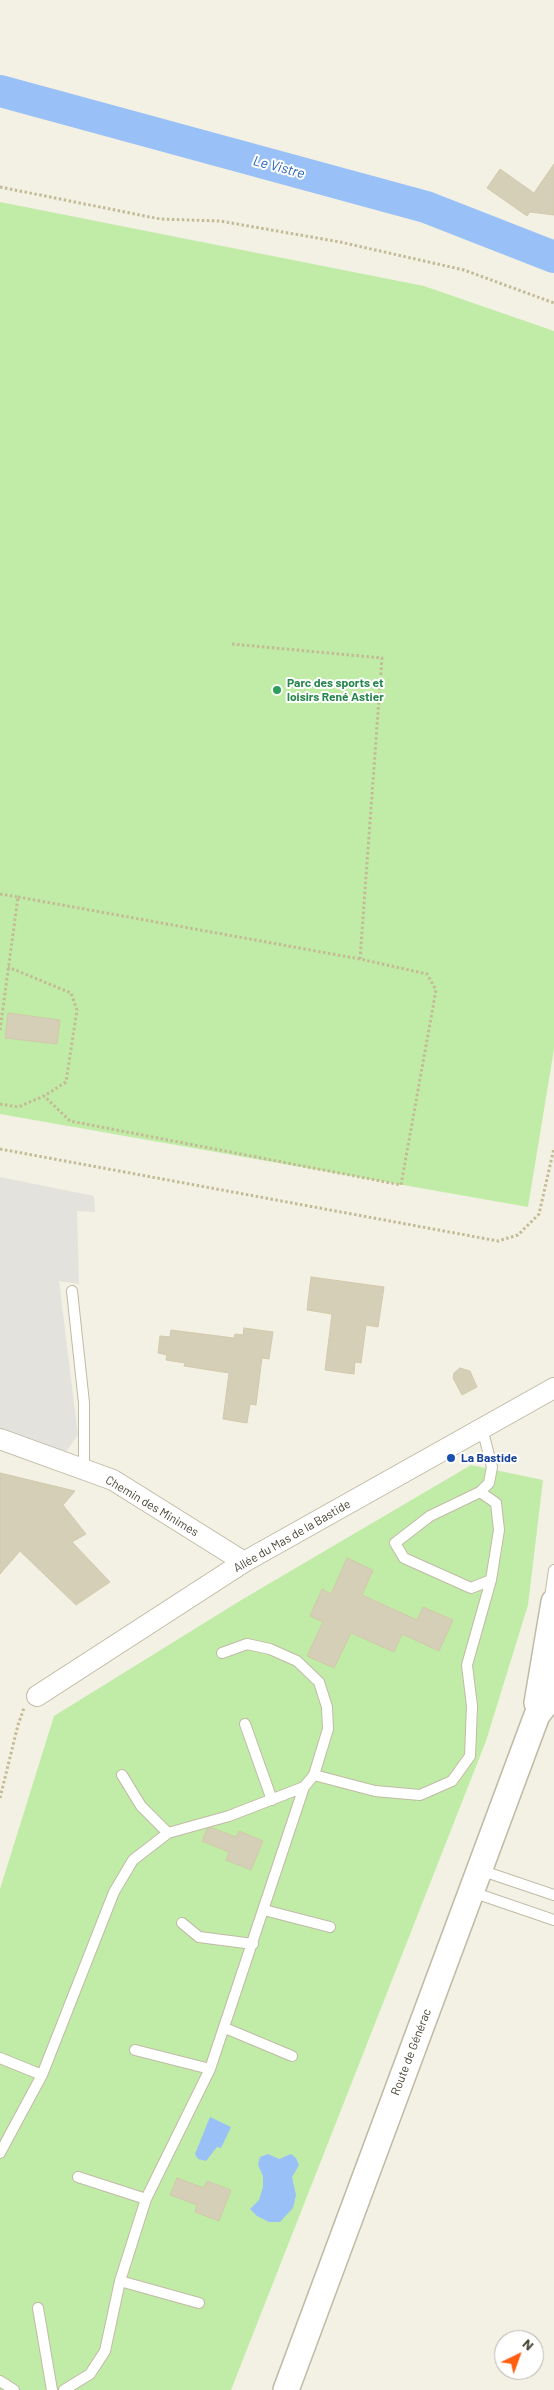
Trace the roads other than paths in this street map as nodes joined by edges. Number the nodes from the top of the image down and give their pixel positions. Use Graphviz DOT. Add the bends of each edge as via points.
graph roads {
  1 [pos="72,1291"];
  2 [pos="554,1388"];
  3 [pos="482,1428"];
  4 [pos="0,1439"];
  5 [pos="84,1470"];
  6 [pos="480,1492"];
  7 [pos="244,1562"];
  8 [pos="554,1570"];
  9 [pos="491,1580"];
  10 [pos="554,1602"];
  11 [pos="548,1644"];
  12 [pos="222,1653"];
  13 [pos="554,1683"];
  14 [pos="37,1696"];
  15 [pos="537,1715"];
  16 [pos="245,1724"];
  17 [pos="314,1775"];
  18 [pos="122,1776"];
  19 [pos="304,1787"];
  20 [pos="272,1800"];
  21 [pos="168,1833"];
  22 [pos="475,1881"];
  23 [pos="554,1895"];
  24 [pos="264,1910"];
  25 [pos="554,1920"];
  26 [pos="182,1923"];
  27 [pos="330,1927"];
  28 [pos="253,1944"];
  29 [pos="224,2028"];
  30 [pos="135,2050"];
  31 [pos="292,2056"];
  32 [pos="0,2058"];
  33 [pos="210,2069"];
  34 [pos="42,2074"];
  35 [pos="0,2153"];
  36 [pos="78,2177"];
  37 [pos="146,2199"];
  38 [pos="120,2281"];
  39 [pos="199,2303"];
  40 [pos="38,2308"];
  41 [pos="0,2381"];
  42 [pos="14,2390"];
  43 [pos="52,2390"];
  44 [pos="64,2390"];
  45 [pos="286,2390"];
  1 -- 5 [label="lane" via="84,1403"];
  2 -- 3 [label="street, Allée du Mas de la Bastide"];
  3 -- 6 [label="lane" via="492,1467 489,1483"];
  3 -- 7 [label="street, Allée du Mas de la Bastide"];
  4 -- 5 [label="street, Chemin des Minimes"];
  5 -- 7 [label="street, Chemin des Minimes" via="112,1480"];
  6 -- 9 [label="lane" via="496,1503 499,1530"];
  6 -- 9 [label="lane" via="430,1516 395,1543 404,1558 470,1588"];
  7 -- 14 [label="street, Allée du Mas de la Bastide"];
  8 -- 11 [label="lane"];
  9 -- 17 [label="lane" via="467,1665 472,1706 470,1756 452,1781 420,1795 375,1791"];
  10 -- 11 [label="street, Route de Générac"];
  11 -- 15 [label="street, Route de Générac" via="537,1695"];
  12 -- 17 [label="lane" via="247,1644 270,1649 296,1660 319,1682 327,1706 328,1729"];
  13 -- 15 [label="street, Route de Générac" via="548,1701"];
  15 -- 22 [label="street, Route de Générac"];
  16 -- 20 [label="lane"];
  17 -- 19 [label="lane"];
  18 -- 21 [label="lane" via="141,1806"];
  19 -- 20 [label="lane"];
  19 -- 24 [label="lane"];
  20 -- 21 [label="lane"];
  21 -- 34 [label="lane" via="133,1860 114,1892"];
  22 -- 23 [label="lane"];
  22 -- 25 [label="lane"];
  22 -- 45 [label="street, Route de Générac"];
  24 -- 27 [label="lane"];
  24 -- 28 [label="lane"];
  26 -- 28 [label="lane" via="199,1937"];
  28 -- 29 [label="lane"];
  29 -- 31 [label="lane"];
  29 -- 33 [label="lane"];
  30 -- 33 [label="lane"];
  32 -- 34 [label="lane"];
  33 -- 37 [label="lane"];
  34 -- 35 [label="lane"];
  36 -- 37 [label="lane"];
  37 -- 38 [label="lane"];
  38 -- 39 [label="lane"];
  38 -- 44 [label="lane" via="106,2351 90,2374"];
  40 -- 43 [label="lane"];
  41 -- 42 [label="lane"];
}
